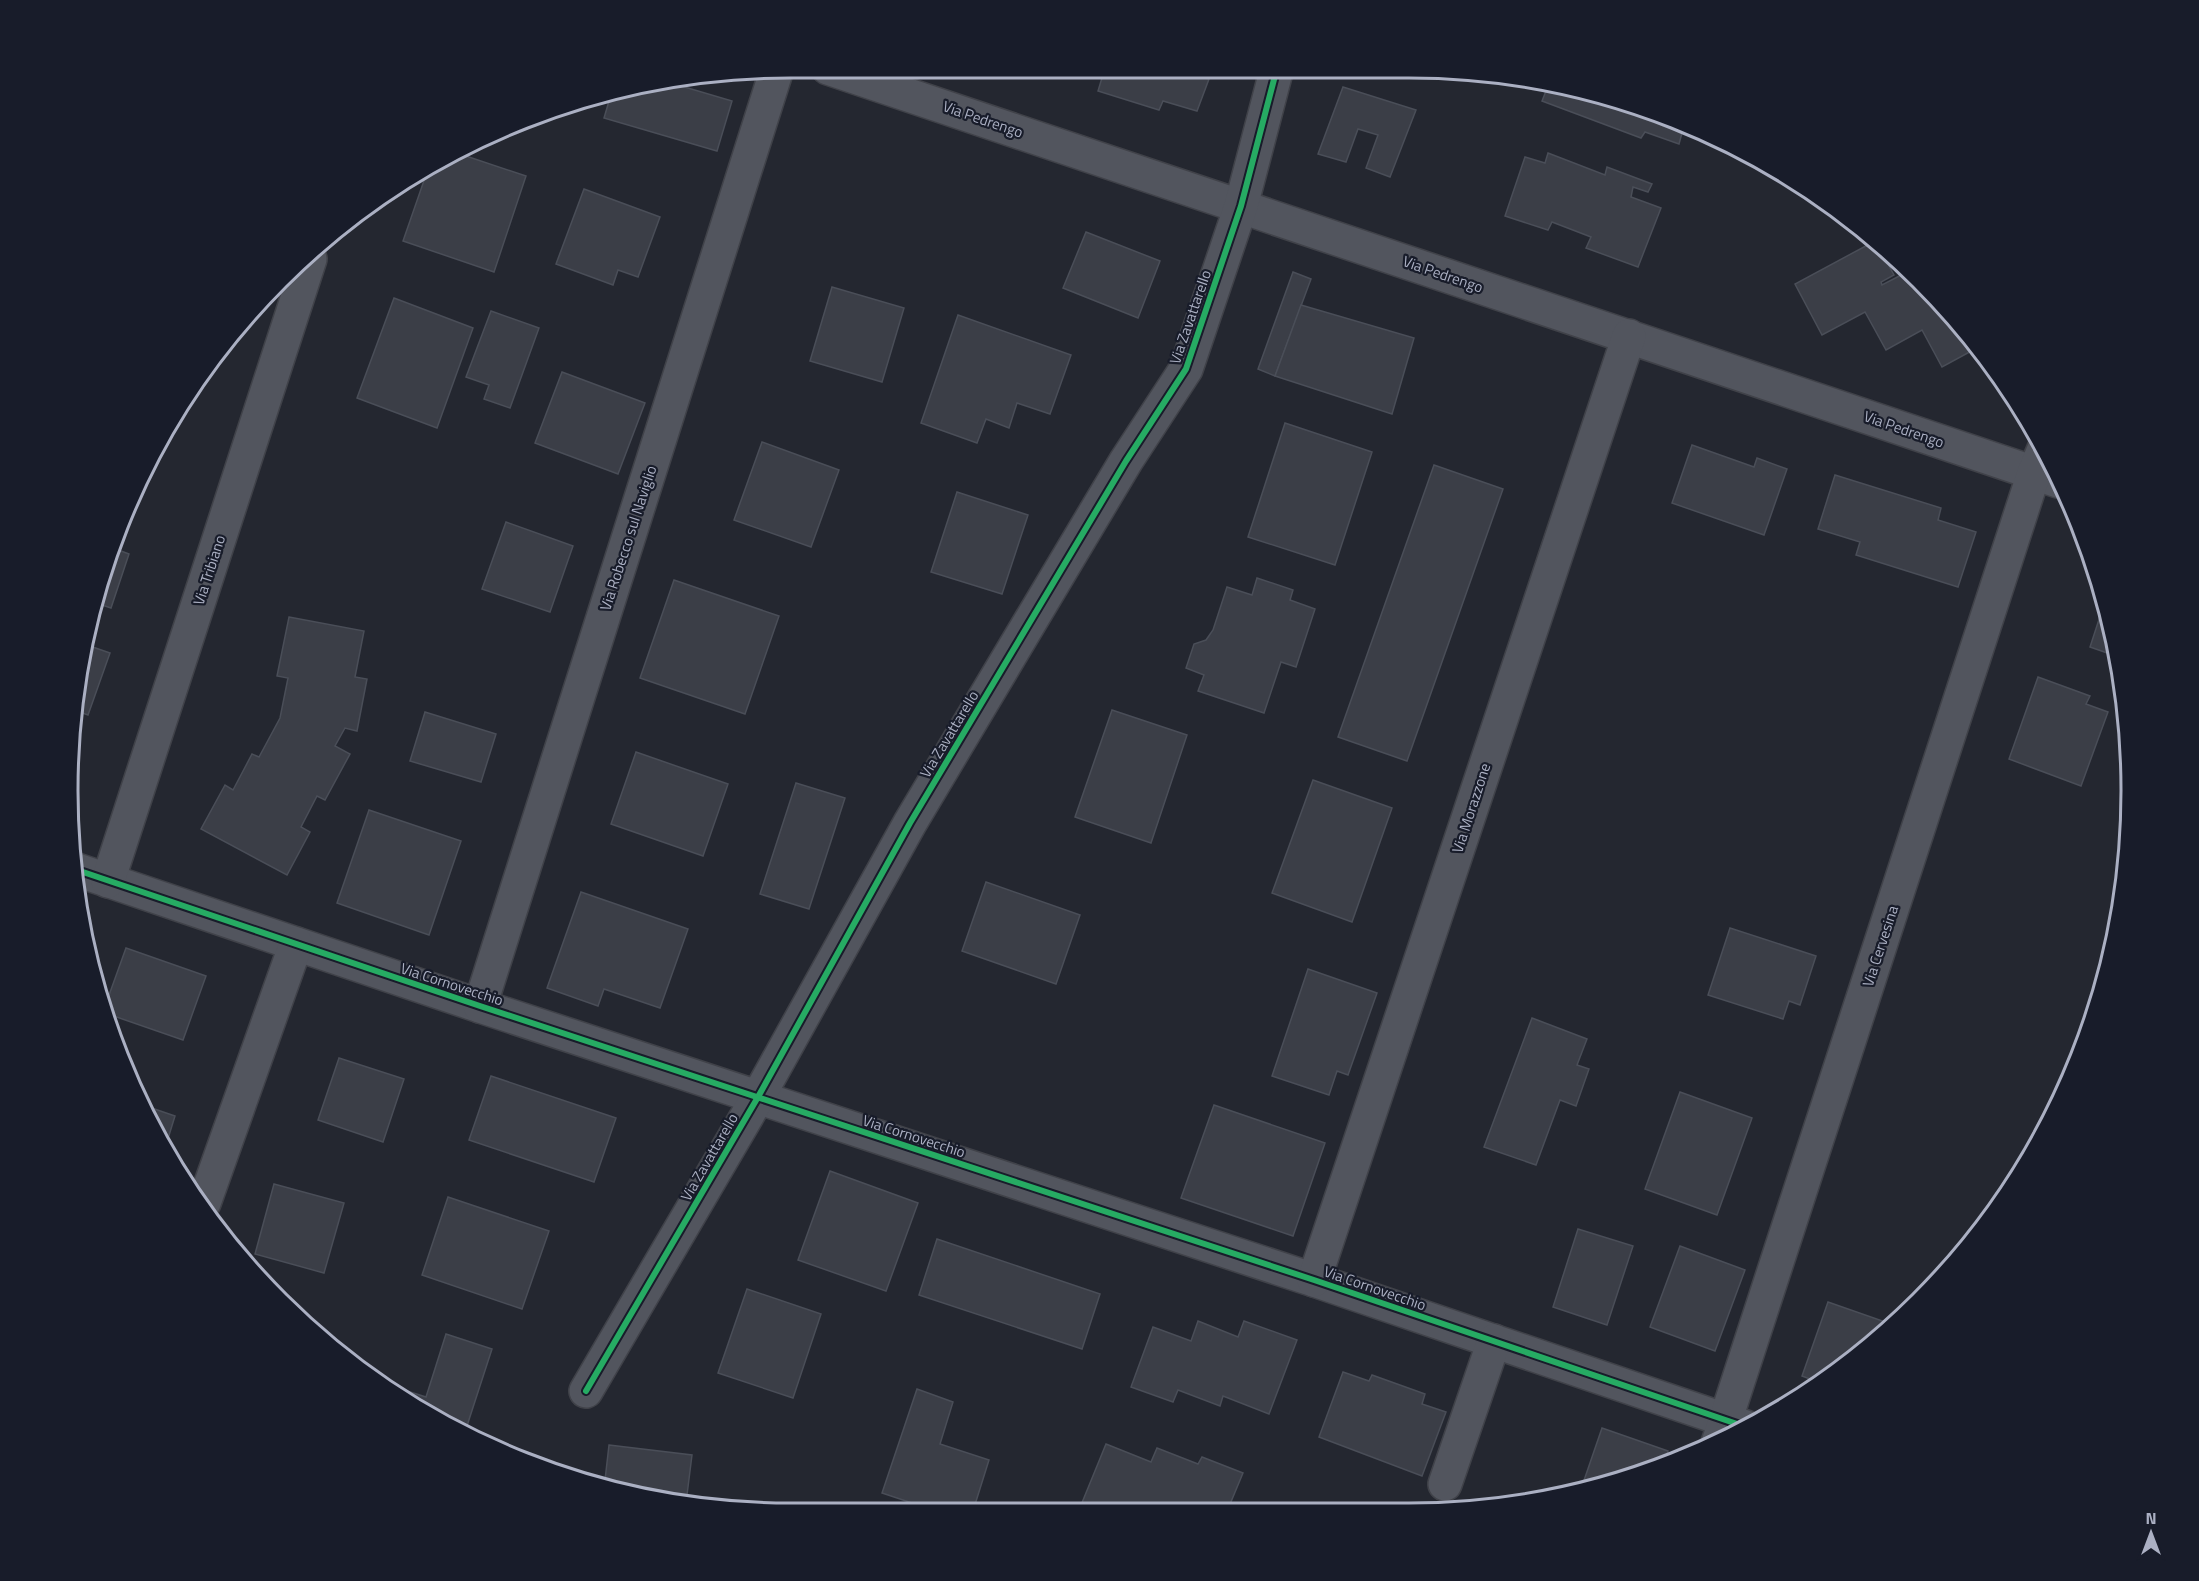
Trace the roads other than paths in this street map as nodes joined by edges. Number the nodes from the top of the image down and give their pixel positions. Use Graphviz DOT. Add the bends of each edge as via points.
graph roads {
  1 [pos="858,78"];
  2 [pos="1274,78"];
  3 [pos="774,79"];
  4 [pos="1241,206"];
  5 [pos="307,268"];
  6 [pos="1629,336"];
  7 [pos="2045,468"];
  8 [pos="83,872"];
  9 [pos="108,881"];
  10 [pos="296,944"];
  11 [pos="480,1006"];
  12 [pos="758,1097"];
  13 [pos="206,1197"];
  14 [pos="1314,1280"];
  15 [pos="1494,1341"];
  16 [pos="586,1391"];
  17 [pos="1731,1426"];
  18 [pos="1726,1429"];
  19 [pos="1445,1484"];
  1 -- 4 [label="street, Via Pedrengo"];
  2 -- 4 [label="street, Via Zavattarello"];
  3 -- 11 [label="street, Via Robecco sul Naviglio"];
  4 -- 6 [label="street, Via Pedrengo"];
  4 -- 12 [label="street, Via Zavattarello" via="1186,369 1126,461 910,823"];
  5 -- 9 [label="street, Via Tribiano"];
  6 -- 7 [label="street, Via Pedrengo"];
  6 -- 14 [label="street, Via Morazzone"];
  7 -- 17 [label="street, Via Cervesina"];
  8 -- 9 [label="street, Via Cornovecchio"];
  9 -- 10 [label="street, Via Cornovecchio"];
  10 -- 11 [label="street, Via Cornovecchio"];
  10 -- 13 [label="street"];
  11 -- 12 [label="street, Via Cornovecchio"];
  12 -- 14 [label="street, Via Cornovecchio"];
  12 -- 16 [label="street, Via Zavattarello"];
  14 -- 15 [label="street, Via Cornovecchio"];
  15 -- 18 [label="street, Via Cornovecchio"];
  15 -- 19 [label="street"];
}
